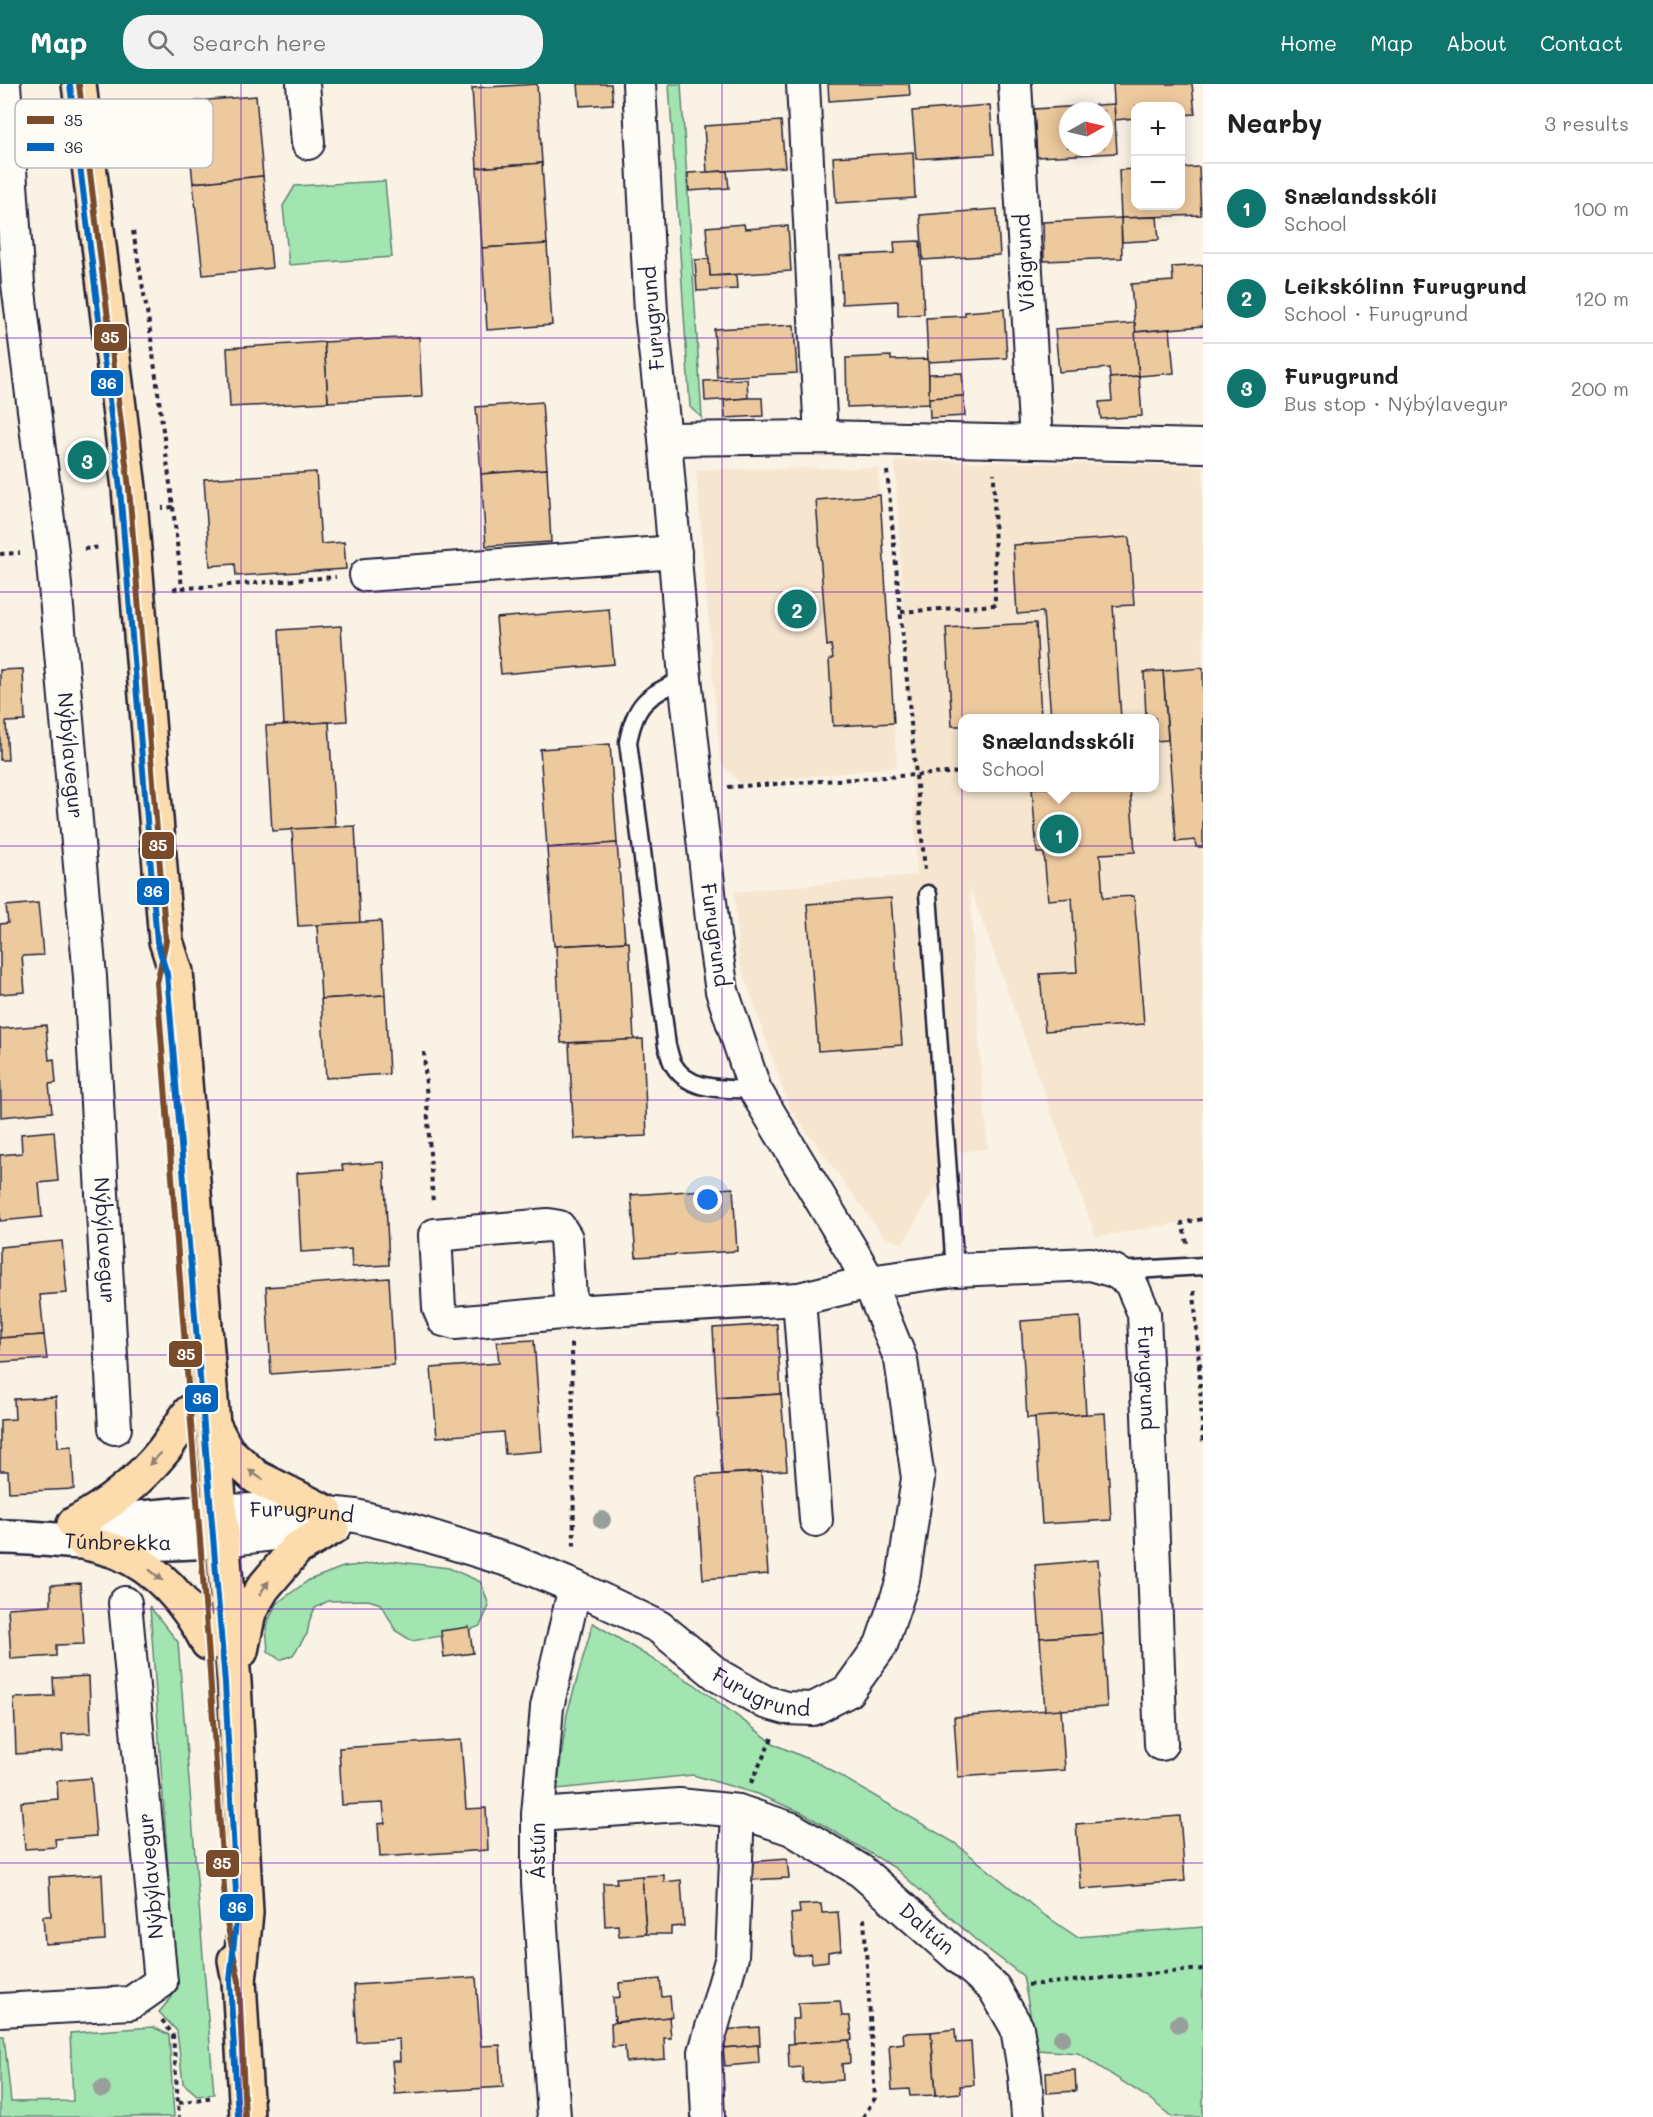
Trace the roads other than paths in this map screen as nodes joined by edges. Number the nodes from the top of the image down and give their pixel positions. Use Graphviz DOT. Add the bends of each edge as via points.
graph roads {
  1 [pos="4,84"];
  2 [pos="79,84"];
  3 [pos="303,84"];
  4 [pos="639,84"];
  5 [pos="803,84"];
  6 [pos="1015,84"];
  7 [pos="81,99"];
  8 [pos="15,140"];
  9 [pos="8,141"];
  10 [pos="308,143"];
  11 [pos="90,168"];
  12 [pos="821,438"];
  13 [pos="665,439"];
  14 [pos="1036,442"];
  15 [pos="1203,446"];
  16 [pos="675,552"];
  17 [pos="366,575"];
  18 [pos="685,678"];
  19 [pos="928,894"];
  20 [pos="755,1090"];
  21 [pos="1198,1266"];
  22 [pos="955,1270"];
  23 [pos="1114,1271"];
  24 [pos="869,1282"];
  25 [pos="799,1299"];
  26 [pos="571,1312"];
  27 [pos="201,1418"];
  28 [pos="115,1428"];
  29 [pos="329,1520"];
  30 [pos="816,1520"];
  31 [pos="210,1526"];
  32 [pos="79,1533"];
  33 [pos="8,1537"];
  34 [pos="574,1587"];
  35 [pos="125,1603"];
  36 [pos="208,1643"];
  37 [pos="234,1682"];
  38 [pos="1161,1744"];
  39 [pos="738,1811"];
  40 [pos="538,1815"];
  41 [pos="239,1981"];
  42 [pos="0,2010"];
  43 [pos="247,2116"];
  44 [pos="554,2117"];
  45 [pos="708,2117"];
  46 [pos="1028,2117"];
  1 -- 9 [label="street, Nýbýlavegur"];
  2 -- 7 [label="main road"];
  3 -- 10 [label="street"];
  4 -- 13 [label="street, Furugrund" via="651,312"];
  5 -- 12 [label="street"];
  6 -- 14 [label="street, Víðigrund"];
  8 -- 9 [label="street"];
  9 -- 28 [label="street, Nýbýlavegur" via="18,284 52,552 90,977"];
  11 -- 27 [label="main road" via="129,488 166,941 176,972"];
  12 -- 13 [label="street"];
  12 -- 14 [label="street"];
  13 -- 16 [label="street, Furugrund"];
  14 -- 15 [label="street"];
  16 -- 17 [label="street"];
  16 -- 18 [label="street, Furugrund"];
  18 -- 20 [label="street, Furugrund" via="722,991"];
  18 -- 20 [label="lane" via="653,694 641,705 628,742 668,1046 673,1064 689,1081 703,1087"];
  19 -- 22 [label="lane"];
  20 -- 24 [label="street, Furugrund"];
  21 -- 23 [label="lane"];
  22 -- 23 [label="street" via="1091,1264"];
  22 -- 24 [label="street"];
  23 -- 38 [label="street, Furugrund" via="1130,1281 1144,1313"];
  24 -- 25 [label="street"];
  24 -- 34 [label="street, Furugrund" via="901,1360 918,1479 903,1580 881,1645 848,1691 813,1709 765,1702 719,1676 659,1627"];
  25 -- 26 [label="street"];
  25 -- 30 [label="street"];
  26 -- 26 [label="street" via="455,1323 444,1320 439,1308 435,1235 559,1227 566,1238"];
  29 -- 27 [label="main road, one-way" via="256,1477 226,1451"];
  27 -- 31 [label="main road"];
  27 -- 32 [label="main road, one-way"];
  29 -- 31 [label="street, Furugrund"];
  29 -- 34 [label="street, Furugrund" via="397,1526 514,1562"];
  37 -- 29 [label="main road, one-way" via="249,1612 263,1588 296,1549"];
  31 -- 32 [label="street, Túnbrekka"];
  31 -- 36 [label="main road"];
  31 -- 37 [label="main road"];
  32 -- 33 [label="street, Túnbrekka"];
  32 -- 36 [label="main road, one-way" via="156,1574 195,1618"];
  34 -- 40 [label="street, Ástún" via="547,1707"];
  35 -- 42 [label="street, Nýbýlavegur" via="161,1982 131,2003"];
  36 -- 41 [label="main road" via="226,1918"];
  37 -- 41 [label="main road" via="246,1913"];
  39 -- 40 [label="street, Daltún" via="679,1805"];
  39 -- 45 [label="street" via="732,1957 705,2052"];
  39 -- 46 [label="street, Daltún" via="792,1829 861,1871 994,1988 1017,2028"];
  40 -- 44 [label="street, Ástún" via="538,1883"];
  41 -- 43 [label="main road"];
}
